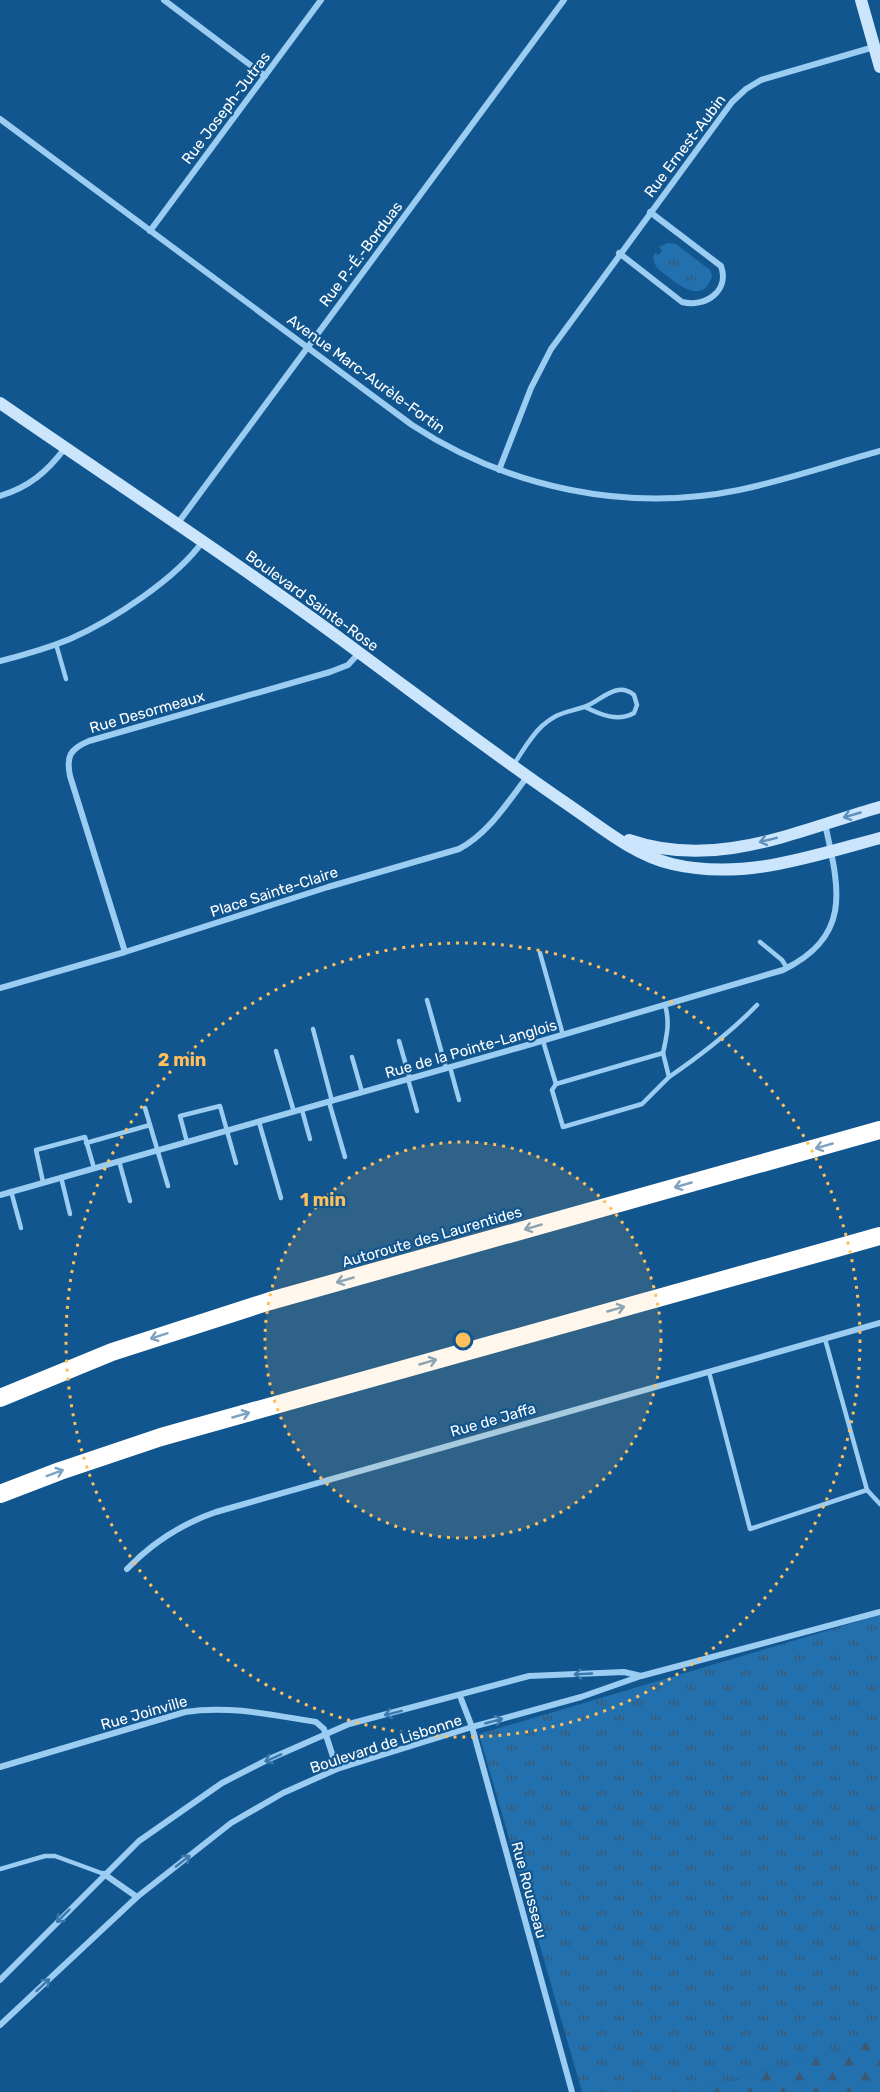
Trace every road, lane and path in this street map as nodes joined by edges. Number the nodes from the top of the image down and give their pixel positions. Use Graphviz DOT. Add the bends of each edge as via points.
graph roads {
  1 [pos="164,0"];
  2 [pos="321,0"];
  3 [pos="564,0"];
  4 [pos="861,0"];
  5 [pos="874,47"];
  6 [pos="880,67"];
  7 [pos="265,76"];
  8 [pos="0,119"];
  9 [pos="650,212"];
  10 [pos="150,231"];
  11 [pos="619,254"];
  12 [pos="307,347"];
  13 [pos="0,403"];
  14 [pos="65,447"];
  15 [pos="880,451"];
  16 [pos="499,470"];
  17 [pos="0,496"];
  18 [pos="178,524"];
  19 [pos="203,541"];
  20 [pos="56,644"];
  21 [pos="359,653"];
  22 [pos="0,661"];
  23 [pos="66,679"];
  24 [pos="585,707"];
  25 [pos="513,766"];
  26 [pos="527,777"];
  27 [pos="880,807"];
  28 [pos="825,824"];
  29 [pos="603,828"];
  30 [pos="880,838"];
  31 [pos="831,851"];
  32 [pos="760,942"];
  33 [pos="125,952"];
  34 [pos="540,953"];
  35 [pos="787,968"];
  36 [pos="0,988"];
  37 [pos="426,1000"];
  38 [pos="665,1005"];
  39 [pos="757,1005"];
  40 [pos="313,1029"];
  41 [pos="563,1035"];
  42 [pos="399,1041"];
  43 [pos="543,1041"];
  44 [pos="276,1051"];
  45 [pos="663,1053"];
  46 [pos="352,1057"];
  47 [pos="448,1068"];
  48 [pos="669,1077"];
  49 [pos="409,1079"];
  50 [pos="556,1084"];
  51 [pos="362,1092"];
  52 [pos="459,1100"];
  53 [pos="331,1101"];
  54 [pos="145,1108"];
  55 [pos="302,1110"];
  56 [pos="417,1111"];
  57 [pos="294,1112"];
  58 [pos="259,1122"];
  59 [pos="150,1125"];
  60 [pos="880,1130"];
  61 [pos="227,1131"];
  62 [pos="310,1139"];
  63 [pos="187,1142"];
  64 [pos="87,1143"];
  65 [pos="157,1150"];
  66 [pos="345,1157"];
  67 [pos="119,1161"];
  68 [pos="236,1163"];
  69 [pos="94,1168"];
  70 [pos="61,1177"];
  71 [pos="44,1182"];
  72 [pos="168,1186"];
  73 [pos="11,1191"];
  74 [pos="0,1195"];
  75 [pos="281,1198"];
  76 [pos="130,1201"];
  77 [pos="70,1214"];
  78 [pos="21,1227"];
  79 [pos="880,1236"];
  80 [pos="880,1323"];
  81 [pos="825,1339"];
  82 [pos="709,1372"];
  83 [pos="0,1398"];
  84 [pos="867,1490"];
  85 [pos="0,1494"];
  86 [pos="880,1504"];
  87 [pos="127,1569"];
  88 [pos="880,1612"];
  89 [pos="641,1676"];
  90 [pos="460,1696"];
  91 [pos="472,1727"];
  92 [pos="327,1735"];
  93 [pos="0,1767"];
  94 [pos="337,1769"];
  95 [pos="0,1869"];
  96 [pos="104,1874"];
  97 [pos="137,1897"];
  98 [pos="0,1980"];
  99 [pos="0,2025"];
  100 [pos="572,2092"];
  1 -- 7 [label="street"];
  2 -- 7 [label="street, Rue Joseph-Jutras"];
  3 -- 12 [label="street, Rue P.-É.-Borduas"];
  4 -- 5 [label="street"];
  5 -- 6 [label="street"];
  5 -- 9 [label="street, Rue Ernest-Aubin" via="761,80 746,89 732,102"];
  7 -- 10 [label="street, Rue Joseph-Jutras"];
  8 -- 10 [label="street, Avenue Marc-Aurèle-Fortin"];
  9 -- 11 [label="street, Rue Ernest-Aubin"];
  9 -- 11 [label="street, Rue Ernest-Aubin" via="721,266 720,291 707,299 682,302"];
  10 -- 12 [label="street, Avenue Marc-Aurèle-Fortin"];
  11 -- 16 [label="street, Rue Ernest-Aubin" via="551,349"];
  12 -- 16 [label="street, Avenue Marc-Aurèle-Fortin" via="427,435"];
  12 -- 18 [label="street, Rue P.-É.-Borduas"];
  13 -- 14 [label="street, Boulevard Sainte-Rose"];
  14 -- 17 [label="street" via="37,479"];
  14 -- 18 [label="street, Boulevard Sainte-Rose"];
  15 -- 16 [label="street, Avenue Marc-Aurèle-Fortin" via="739,490 669,498 586,493"];
  18 -- 19 [label="street, Boulevard Sainte-Rose"];
  19 -- 20 [label="street" via="161,584 92,628"];
  19 -- 21 [label="street, Boulevard Sainte-Rose"];
  20 -- 22 [label="street"];
  20 -- 23 [label="lane"];
  21 -- 25 [label="street, Boulevard Sainte-Rose"];
  21 -- 33 [label="street, Rue Desormeaux" via="348,665 330,672 89,741 73,750 68,761 70,776"];
  24 -- 24 [label="lane" via="621,718 634,713 638,705 634,695 625,690 610,692"];
  24 -- 25 [label="lane" via="566,710 543,725"];
  25 -- 26 [label="street, Boulevard Sainte-Rose"];
  26 -- 29 [label="street, Boulevard Sainte-Rose"];
  26 -- 33 [label="street, Place Sainte-Claire" via="491,824 459,849 328,886"];
  27 -- 28 [label="street, Boulevard Sainte-Rose, one-way"];
  28 -- 29 [label="street, Boulevard Sainte-Rose, one-way" via="743,847 698,852 638,843"];
  28 -- 31 [label="street, Rue de la Pointe-Langlois"];
  29 -- 31 [label="street, Boulevard Sainte-Rose" via="646,855 701,870 749,869"];
  30 -- 31 [label="street, Boulevard Sainte-Rose"];
  31 -- 35 [label="street, Rue de la Pointe-Langlois" via="837,896 830,930 816,950"];
  32 -- 35 [label="lane"];
  33 -- 36 [label="street, Place Sainte-Claire"];
  34 -- 41 [label="lane"];
  35 -- 38 [label="street, Rue de la Pointe-Langlois"];
  37 -- 47 [label="lane"];
  38 -- 41 [label="street, Rue de la Pointe-Langlois"];
  38 -- 45 [label="lane" via="669,1029"];
  39 -- 48 [label="lane" via="709,1049"];
  40 -- 53 [label="lane"];
  41 -- 43 [label="street, Rue de la Pointe-Langlois"];
  42 -- 49 [label="lane"];
  43 -- 47 [label="street, Rue de la Pointe-Langlois"];
  43 -- 50 [label="lane"];
  44 -- 57 [label="lane"];
  45 -- 48 [label="lane"];
  45 -- 50 [label="lane"];
  46 -- 51 [label="lane"];
  47 -- 49 [label="street, Rue de la Pointe-Langlois"];
  47 -- 52 [label="lane"];
  48 -- 50 [label="lane" via="642,1104 563,1127 552,1090"];
  49 -- 51 [label="street, Rue de la Pointe-Langlois"];
  49 -- 56 [label="lane"];
  51 -- 53 [label="street, Rue de la Pointe-Langlois"];
  53 -- 55 [label="street, Rue de la Pointe-Langlois"];
  53 -- 66 [label="lane"];
  54 -- 59 [label="lane"];
  55 -- 57 [label="street, Rue de la Pointe-Langlois"];
  55 -- 62 [label="lane"];
  57 -- 58 [label="street, Rue de la Pointe-Langlois"];
  58 -- 61 [label="street, Rue de la Pointe-Langlois"];
  58 -- 75 [label="lane"];
  59 -- 64 [label="lane"];
  59 -- 65 [label="lane"];
  60 -- 83 [label="highway, Autoroute des Laurentides, one-way" via="270,1301 112,1352"];
  61 -- 63 [label="street, Rue de la Pointe-Langlois"];
  61 -- 63 [label="lane" via="220,1106 180,1116"];
  61 -- 68 [label="lane"];
  63 -- 65 [label="street, Rue de la Pointe-Langlois"];
  64 -- 69 [label="lane"];
  64 -- 71 [label="lane" via="85,1137 36,1150"];
  65 -- 67 [label="street, Rue de la Pointe-Langlois"];
  65 -- 72 [label="lane"];
  67 -- 69 [label="street, Rue de la Pointe-Langlois"];
  67 -- 76 [label="lane"];
  69 -- 70 [label="street, Rue de la Pointe-Langlois"];
  70 -- 71 [label="street, Rue de la Pointe-Langlois"];
  70 -- 77 [label="lane"];
  71 -- 73 [label="street, Rue de la Pointe-Langlois"];
  73 -- 74 [label="street, Rue de la Pointe-Langlois"];
  73 -- 78 [label="lane"];
  85 -- 79 [label="highway, one-way" via="161,1437"];
  80 -- 81 [label="street, Rue de Jaffa"];
  81 -- 82 [label="street, Rue de Jaffa"];
  81 -- 84 [label="lane"];
  82 -- 84 [label="lane" via="750,1529"];
  82 -- 87 [label="street, Rue de Jaffa" via="216,1512 177,1529"];
  84 -- 86 [label="lane"];
  88 -- 89 [label="street, Boulevard de Lisbonne"];
  89 -- 90 [label="street, Boulevard de Lisbonne, one-way" via="624,1672 529,1676"];
  91 -- 89 [label="street, Boulevard de Lisbonne, one-way"];
  90 -- 91 [label="street, Rue Rousseau"];
  90 -- 92 [label="street, Boulevard de Lisbonne, one-way" via="349,1724"];
  91 -- 94 [label="street, Boulevard de Lisbonne"];
  91 -- 100 [label="street, Rue Rousseau"];
  92 -- 93 [label="street, Rue Joinville" via="316,1722 206,1709"];
  92 -- 94 [label="street"];
  92 -- 96 [label="street, Boulevard de Lisbonne, one-way" via="222,1783 139,1841"];
  97 -- 94 [label="street, Boulevard de Lisbonne, one-way" via="231,1823 283,1793"];
  95 -- 96 [label="lane" via="55,1856"];
  96 -- 97 [label="street"];
  96 -- 98 [label="street, Boulevard de Lisbonne, one-way"];
  99 -- 97 [label="street, Boulevard de Lisbonne, one-way"];
}
